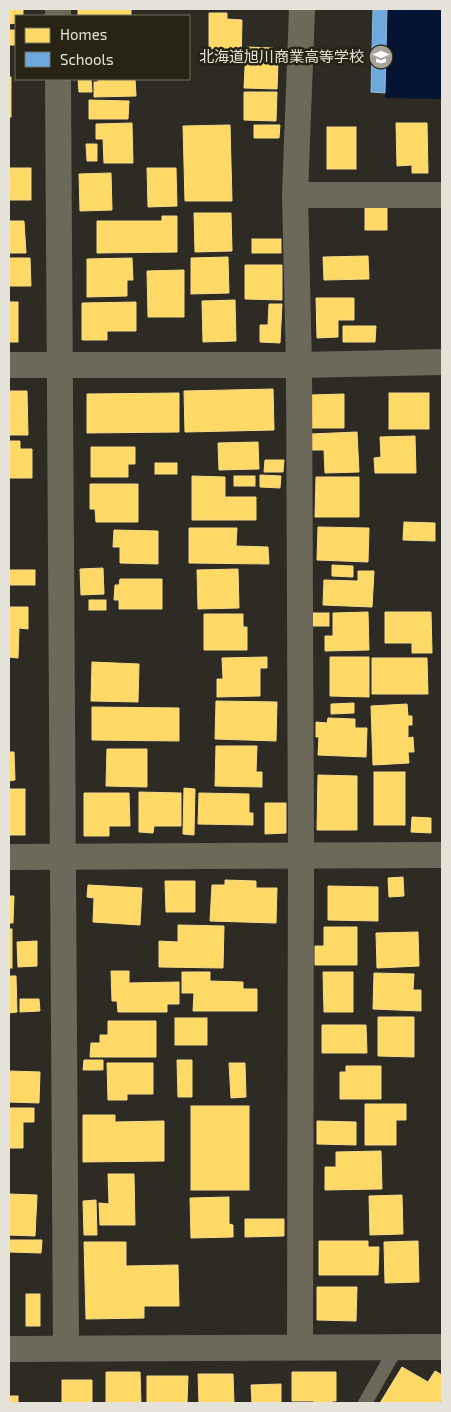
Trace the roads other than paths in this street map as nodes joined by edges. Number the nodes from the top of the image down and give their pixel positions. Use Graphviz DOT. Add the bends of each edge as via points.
graph roads {
  1 [pos="302,9"];
  2 [pos="58,80"];
  3 [pos="295,195"];
  4 [pos="442,195"];
  5 [pos="442,362"];
  6 [pos="9,365"];
  7 [pos="299,365"];
  8 [pos="60,366"];
  9 [pos="442,855"];
  10 [pos="301,856"];
  11 [pos="9,857"];
  12 [pos="63,857"];
  13 [pos="300,1347"];
  14 [pos="397,1347"];
  15 [pos="442,1347"];
  16 [pos="66,1348"];
  17 [pos="9,1349"];
  18 [pos="365,1403"];
  1 -- 3 [label="street"];
  2 -- 8 [label="street"];
  3 -- 4 [label="street"];
  3 -- 7 [label="street"];
  5 -- 7 [label="street"];
  6 -- 8 [label="street"];
  7 -- 8 [label="street"];
  7 -- 10 [label="street"];
  8 -- 12 [label="street"];
  9 -- 10 [label="street"];
  10 -- 12 [label="street"];
  10 -- 13 [label="street"];
  11 -- 12 [label="street"];
  12 -- 16 [label="street"];
  13 -- 14 [label="street"];
  13 -- 16 [label="street"];
  14 -- 15 [label="street"];
  14 -- 18 [label="lane"];
  16 -- 17 [label="street"];
}
